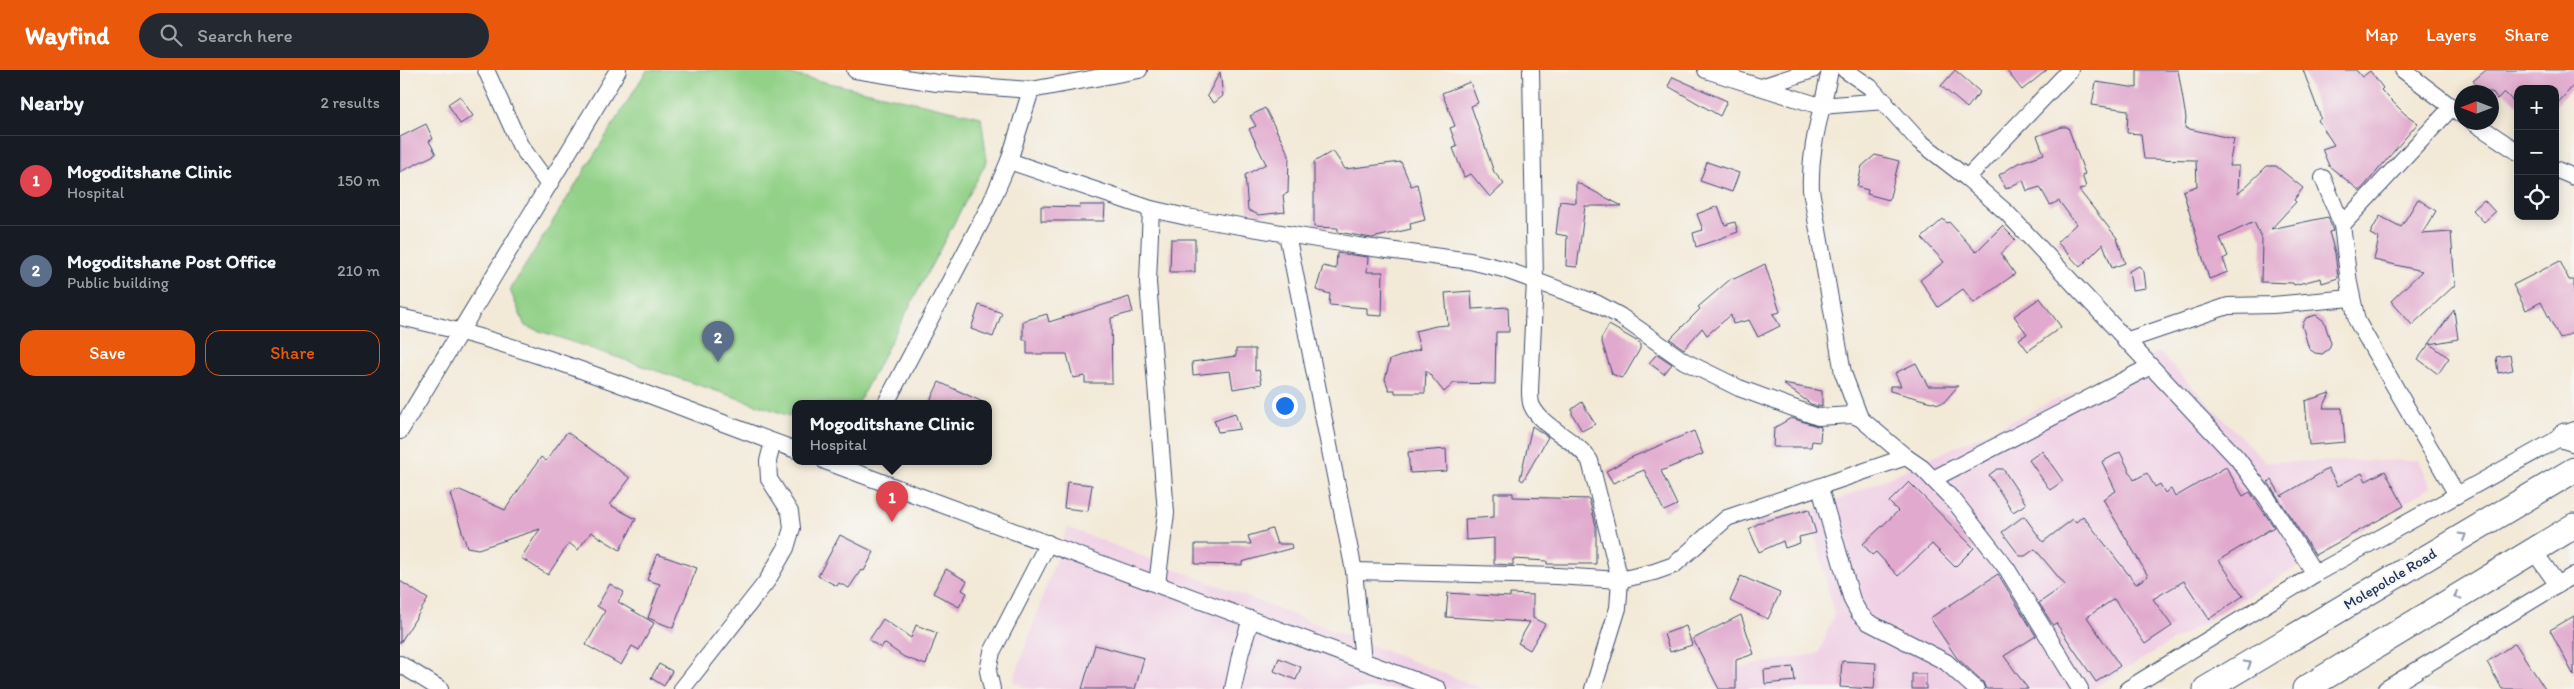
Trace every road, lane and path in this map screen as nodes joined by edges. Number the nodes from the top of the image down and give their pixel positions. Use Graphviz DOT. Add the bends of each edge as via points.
graph roads {
  1 [pos="486,70"];
  2 [pos="618,70"];
  3 [pos="855,70"];
  4 [pos="1139,70"];
  5 [pos="1531,70"];
  6 [pos="1706,70"];
  7 [pos="1813,70"];
  8 [pos="1830,70"];
  9 [pos="1845,70"];
  10 [pos="2070,70"];
  11 [pos="2403,70"];
  12 [pos="1762,87"];
  13 [pos="1031,90"];
  14 [pos="1885,101"];
  15 [pos="1820,106"];
  16 [pos="2454,110"];
  17 [pos="2454,114"];
  18 [pos="2485,130"];
  19 [pos="2514,149"];
  20 [pos="1009,161"];
  21 [pos="2559,171"];
  22 [pos="2574,177"];
  23 [pos="1967,178"];
  24 [pos="2323,178"];
  25 [pos="549,185"];
  26 [pos="1151,209"];
  27 [pos="2342,225"];
  28 [pos="1287,234"];
  29 [pos="1534,280"];
  30 [pos="2351,298"];
  31 [pos="400,317"];
  32 [pos="460,330"];
  33 [pos="2125,341"];
  34 [pos="2149,367"];
  35 [pos="888,400"];
  36 [pos="1860,418"];
  37 [pos="400,431"];
  38 [pos="2571,435"];
  39 [pos="773,442"];
  40 [pos="792,449"];
  41 [pos="1906,457"];
  42 [pos="854,466"];
  43 [pos="2574,470"];
  44 [pos="1933,478"];
  45 [pos="1820,488"];
  46 [pos="2457,495"];
  47 [pos="2574,526"];
  48 [pos="1048,543"];
  49 [pos="2533,550"];
  50 [pos="1354,572"];
  51 [pos="2315,574"];
  52 [pos="2574,575"];
  53 [pos="1620,580"];
  54 [pos="1157,584"];
  55 [pos="2558,585"];
  56 [pos="1251,619"];
  57 [pos="1364,661"];
  58 [pos="400,664"];
  59 [pos="440,689"];
  60 [pos="682,689"];
  61 [pos="990,689"];
  62 [pos="1233,689"];
  63 [pos="1438,689"];
  64 [pos="1593,689"];
  65 [pos="1976,689"];
  66 [pos="2080,689"];
  67 [pos="2128,689"];
  68 [pos="2206,689"];
  69 [pos="2305,689"];
  70 [pos="2386,689"];
  1 -- 25 [label="street" via="520,145"];
  2 -- 25 [label="street"];
  3 -- 13 [label="street" via="937,83"];
  4 -- 13 [label="street"];
  5 -- 29 [label="street"];
  6 -- 12 [label="street"];
  7 -- 12 [label="street"];
  8 -- 15 [label="street"];
  9 -- 14 [label="street" via="1861,79"];
  10 -- 23 [label="street"];
  11 -- 16 [label="street"];
  12 -- 15 [label="street"];
  13 -- 20 [label="street"];
  14 -- 15 [label="street"];
  14 -- 23 [label="street" via="1919,142"];
  15 -- 36 [label="street" via="1810,167 1811,190 1843,373"];
  17 -- 27 [label="street"];
  18 -- 19 [label="street"];
  20 -- 26 [label="street"];
  20 -- 35 [label="street" via="990,205"];
  21 -- 22 [label="street"];
  23 -- 33 [label="street" via="2007,214"];
  24 -- 27 [label="street"];
  25 -- 32 [label="street"];
  26 -- 28 [label="street"];
  26 -- 54 [label="street" via="1148,282 1166,513"];
  27 -- 30 [label="street"];
  28 -- 29 [label="street" via="1470,261"];
  28 -- 50 [label="street"];
  29 -- 36 [label="street" via="1596,303 1684,361 1738,388 1818,417 1852,415"];
  29 -- 53 [label="street" via="1532,406 1540,417 1583,449 1590,461"];
  30 -- 33 [label="street" via="2228,306"];
  30 -- 46 [label="street" via="2357,321 2367,340"];
  31 -- 32 [label="street"];
  32 -- 37 [label="street"];
  32 -- 39 [label="street"];
  33 -- 34 [label="street"];
  34 -- 44 [label="street"];
  34 -- 51 [label="street" via="2237,458 2267,498"];
  36 -- 41 [label="street"];
  38 -- 46 [label="street"];
  39 -- 40 [label="street"];
  39 -- 60 [label="street" via="768,461 769,479 790,512 792,528 786,548 768,581"];
  41 -- 44 [label="street"];
  41 -- 45 [label="street"];
  42 -- 48 [label="street"];
  68 -- 43 [label="main road, Molepolole Road, one-way"];
  44 -- 66 [label="street" via="1999,558"];
  45 -- 53 [label="street" via="1727,518 1674,565"];
  45 -- 65 [label="street" via="1852,600 1859,613 1868,622 1946,662"];
  46 -- 51 [label="street"];
  47 -- 49 [label="main road"];
  48 -- 54 [label="street"];
  48 -- 61 [label="street" via="992,652 988,671"];
  49 -- 55 [label="street"];
  49 -- 69 [label="main road, one-way"];
  50 -- 53 [label="street"];
  50 -- 57 [label="street"];
  51 -- 67 [label="street"];
  52 -- 55 [label="street"];
  53 -- 64 [label="street" via="1618,608"];
  54 -- 56 [label="street"];
  55 -- 70 [label="street"];
  56 -- 57 [label="street"];
  56 -- 62 [label="street"];
  57 -- 63 [label="street"];
  58 -- 59 [label="street"];
}
